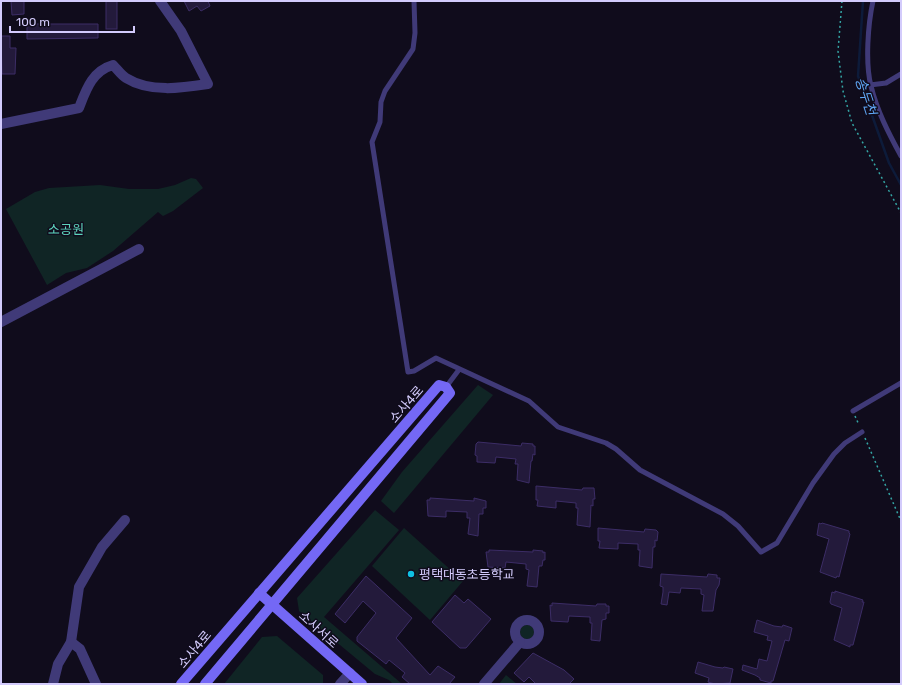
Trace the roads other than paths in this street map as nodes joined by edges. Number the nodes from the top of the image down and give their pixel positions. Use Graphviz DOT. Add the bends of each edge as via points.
graph roads {
  1 [pos="160,1"];
  2 [pos="414,1"];
  3 [pos="873,1"];
  4 [pos="901,74"];
  5 [pos="870,85"];
  6 [pos="1,124"];
  7 [pos="901,156"];
  8 [pos="139,249"];
  9 [pos="1,322"];
  10 [pos="458,371"];
  11 [pos="901,383"];
  12 [pos="446,386"];
  13 [pos="853,411"];
  14 [pos="862,432"];
  15 [pos="125,520"];
  16 [pos="259,592"];
  17 [pos="272,604"];
  18 [pos="71,642"];
  19 [pos="520,642"];
  20 [pos="350,673"];
  21 [pos="53,684"];
  22 [pos="96,684"];
  23 [pos="181,684"];
  24 [pos="205,684"];
  25 [pos="340,684"];
  26 [pos="362,684"];
  27 [pos="484,684"];
  1 -- 6 [label="street" via="180,31 208,84 152,88 126,78 113,65 105,67 90,80 79,108"];
  2 -- 14 [label="lane" via="415,33 412,49 385,91 380,122 372,142 408,372 436,358 529,401 558,427 606,443 640,470 723,514 738,526 761,552 777,543 813,483 834,454"];
  3 -- 5 [label="lane" via="868,43"];
  4 -- 5 [label="lane" via="886,83"];
  5 -- 7 [label="lane" via="885,127"];
  8 -- 9 [label="street"];
  10 -- 12 [label="lane"];
  11 -- 13 [label="lane"];
  12 -- 16 [label="main road, 소사4로" via="439,385"];
  12 -- 17 [label="main road, 소사4로" via="450,394"];
  15 -- 18 [label="street" via="102,547 79,587"];
  16 -- 17 [label="main road, 소사서로"];
  16 -- 23 [label="main road, 소사4로"];
  17 -- 20 [label="main road, 소사서로"];
  17 -- 24 [label="main road, 소사4로"];
  18 -- 21 [label="street" via="58,664"];
  18 -- 22 [label="street" via="80,649"];
  19 -- 27 [label="street"];
  20 -- 25 [label="street"];
  20 -- 26 [label="main road, 소사서로"];
}
